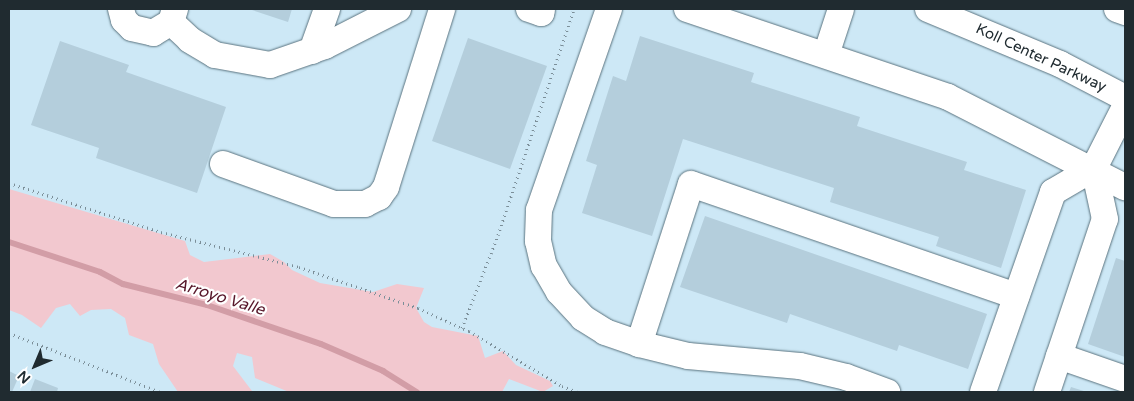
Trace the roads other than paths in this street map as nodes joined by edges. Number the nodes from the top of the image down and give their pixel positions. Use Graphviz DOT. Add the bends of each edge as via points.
graph roads {
  1 [pos="121,9"];
  2 [pos="327,9"];
  3 [pos="398,9"];
  4 [pos="442,9"];
  5 [pos="529,9"];
  6 [pos="542,9"];
  7 [pos="609,9"];
  8 [pos="687,9"];
  9 [pos="841,9"];
  10 [pos="928,9"];
  11 [pos="1117,9"];
  12 [pos="1125,12"];
  13 [pos="173,15"];
  14 [pos="312,51"];
  15 [pos="826,55"];
  16 [pos="1125,98"];
  17 [pos="1125,107"];
  18 [pos="223,164"];
  19 [pos="1094,168"];
  20 [pos="1125,187"];
  21 [pos="1016,296"];
  22 [pos="639,344"];
  23 [pos="1059,356"];
  24 [pos="1125,379"];
  25 [pos="887,392"];
  26 [pos="983,392"];
  27 [pos="1047,392"];
  1 -- 13 [label="street" via="124,20 142,33 163,29"];
  2 -- 14 [label="street"];
  3 -- 14 [label="street"];
  4 -- 18 [label="street" via="386,187 378,197 365,204 334,204"];
  5 -- 6 [label="street" via="541,13"];
  7 -- 22 [label="street" via="539,210 538,241 544,266 559,292 583,318 605,332"];
  8 -- 15 [label="street"];
  9 -- 15 [label="street"];
  10 -- 16 [label="street, Koll Center Parkway" via="1060,64"];
  11 -- 12 [label="street"];
  13 -- 14 [label="street" via="190,40 215,55 242,62 270,65"];
  15 -- 19 [label="street" via="948,97"];
  17 -- 19 [label="street"];
  19 -- 20 [label="street"];
  19 -- 21 [label="street" via="1053,192"];
  19 -- 23 [label="street" via="1105,220"];
  21 -- 22 [label="street" via="691,184"];
  21 -- 26 [label="street"];
  22 -- 25 [label="street" via="688,356 800,366 846,377"];
  23 -- 24 [label="street"];
  23 -- 27 [label="street"];
}
